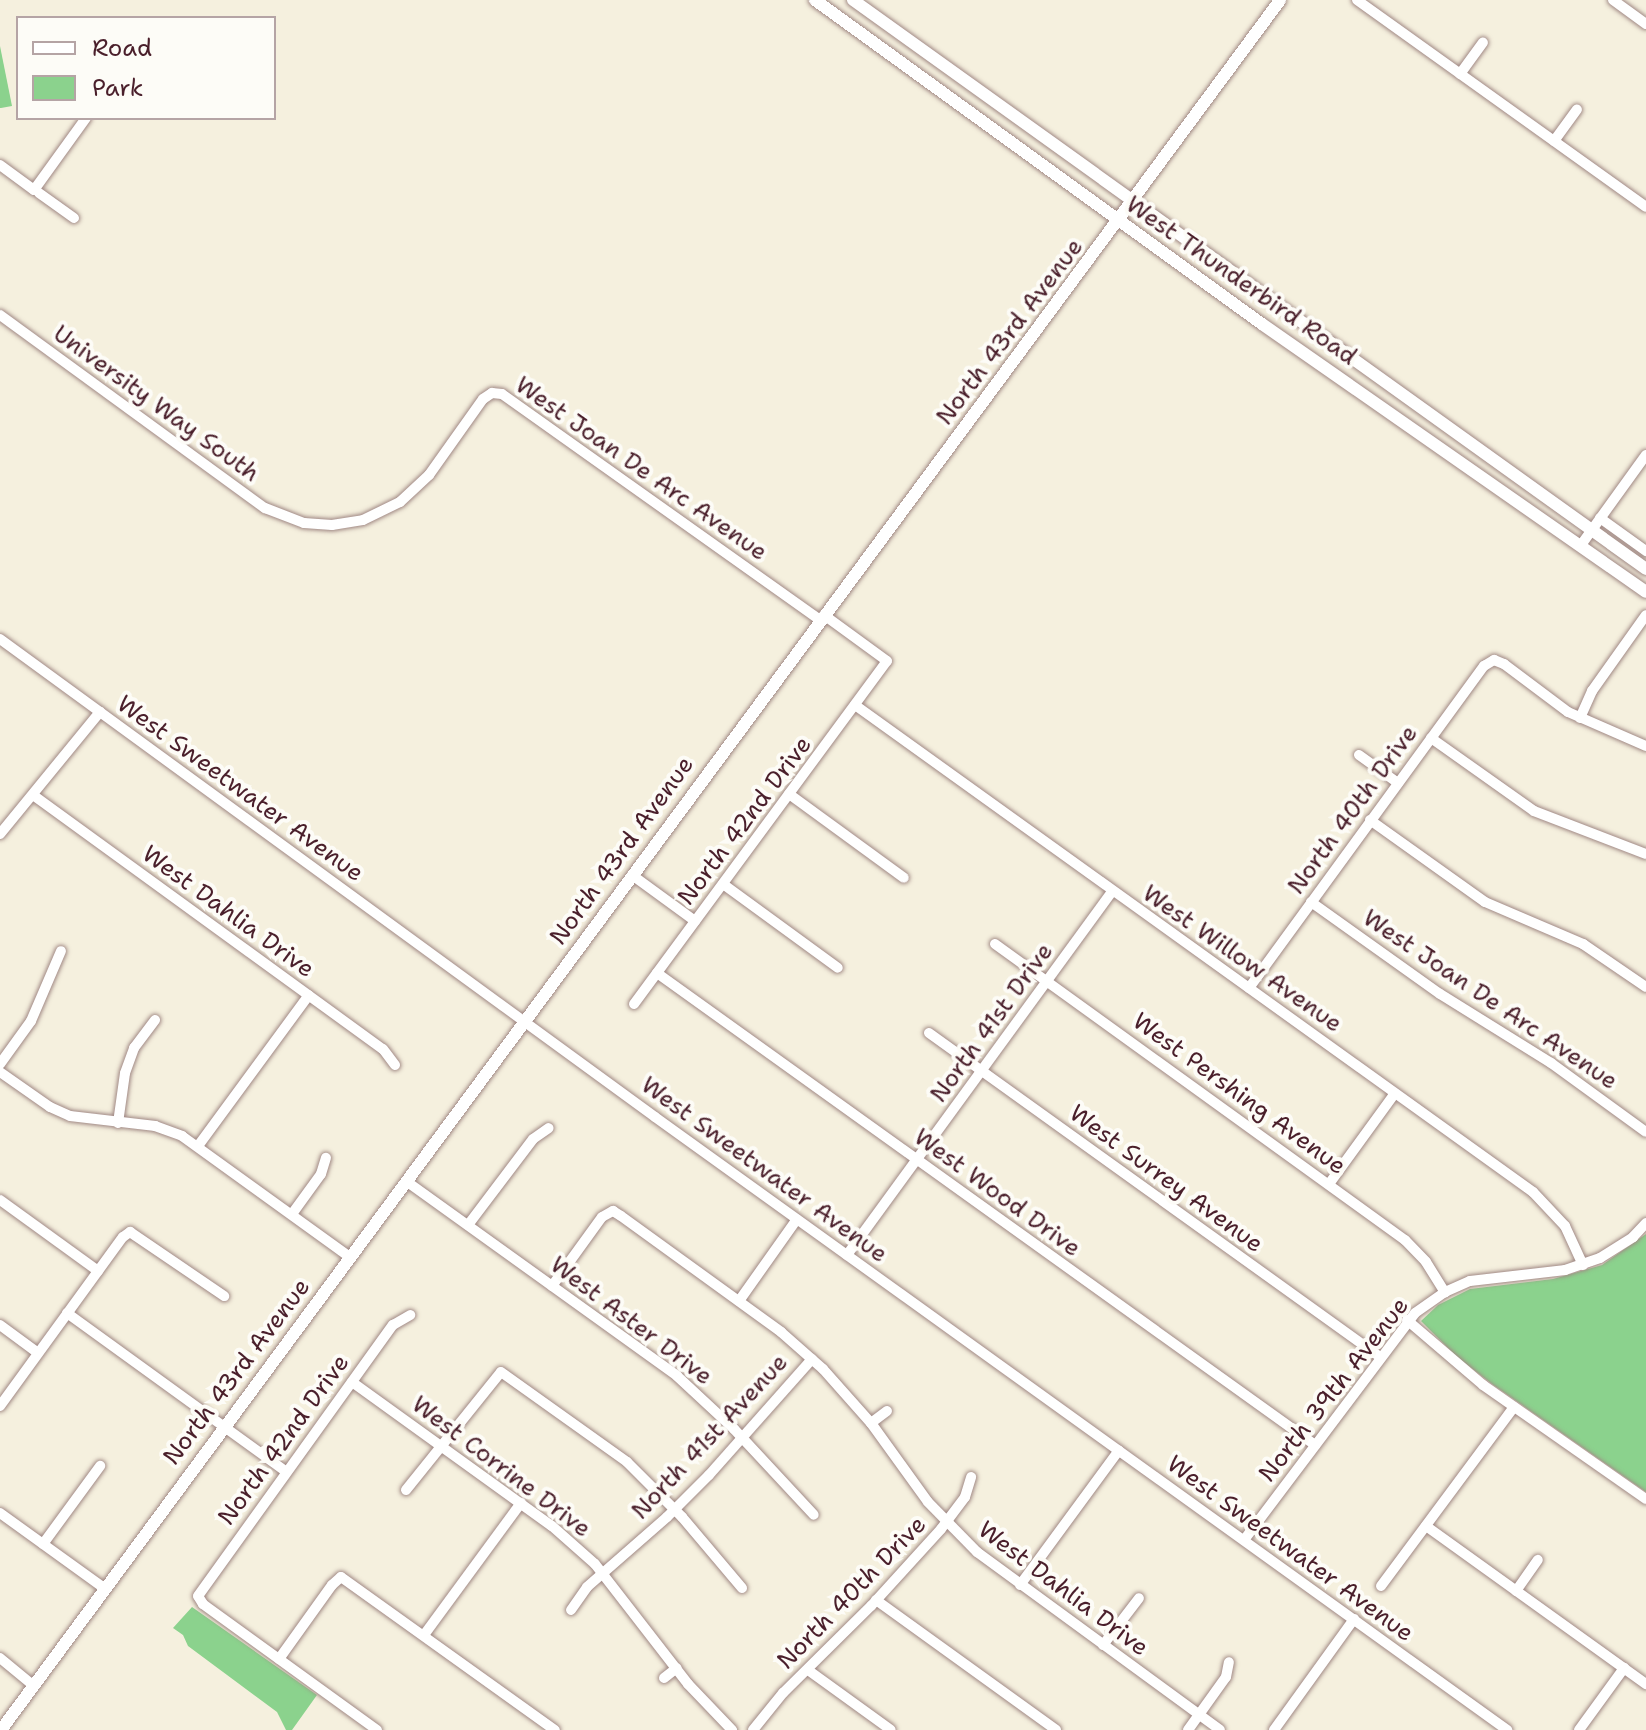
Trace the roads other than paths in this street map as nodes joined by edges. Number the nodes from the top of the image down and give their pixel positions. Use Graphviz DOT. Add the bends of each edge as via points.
graph roads {
  1 [pos="815,0"];
  2 [pos="853,0"];
  3 [pos="1280,0"];
  4 [pos="1357,0"];
  5 [pos="1613,0"];
  6 [pos="1373,4"];
  7 [pos="1646,24"];
  8 [pos="903,36"];
  9 [pos="1483,42"];
  10 [pos="890,55"];
  11 [pos="1460,74"];
  12 [pos="1577,109"];
  13 [pos="85,120"];
  14 [pos="1554,141"];
  15 [pos="0,165"];
  16 [pos="37,191"];
  17 [pos="1133,203"];
  18 [pos="1645,205"];
  19 [pos="74,218"];
  20 [pos="1120,221"];
  21 [pos="0,315"];
  22 [pos="1646,455"];
  23 [pos="1600,518"];
  24 [pos="292,520"];
  25 [pos="1592,530"];
  26 [pos="1581,545"];
  27 [pos="1646,551"];
  28 [pos="1646,569"];
  29 [pos="1646,592"];
  30 [pos="1646,615"];
  31 [pos="822,618"];
  32 [pos="0,639"];
  33 [pos="887,661"];
  34 [pos="855,705"];
  35 [pos="100,712"];
  36 [pos="1580,718"];
  37 [pos="1431,738"];
  38 [pos="1646,746"];
  39 [pos="1359,755"];
  40 [pos="1398,783"];
  41 [pos="789,794"];
  42 [pos="33,795"];
  43 [pos="1370,820"];
  44 [pos="0,834"];
  45 [pos="1646,854"];
  46 [pos="632,875"];
  47 [pos="904,878"];
  48 [pos="723,884"];
  49 [pos="1112,891"];
  50 [pos="1311,902"];
  51 [pos="695,921"];
  52 [pos="995,944"];
  53 [pos="61,951"];
  54 [pos="838,968"];
  55 [pos="657,973"];
  56 [pos="1047,981"];
  57 [pos="1646,987"];
  58 [pos="1249,988"];
  59 [pos="309,995"];
  60 [pos="634,1004"];
  61 [pos="155,1020"];
  62 [pos="523,1021"];
  63 [pos="929,1033"];
  64 [pos="0,1064"];
  65 [pos="395,1065"];
  66 [pos="981,1071"];
  67 [pos="0,1072"];
  68 [pos="1395,1093"];
  69 [pos="118,1123"];
  70 [pos="549,1128"];
  71 [pos="1646,1132"];
  72 [pos="198,1146"];
  73 [pos="326,1158"];
  74 [pos="917,1160"];
  75 [pos="406,1181"];
  76 [pos="1329,1184"];
  77 [pos="0,1200"];
  78 [pos="292,1214"];
  79 [pos="797,1219"];
  80 [pos="1646,1223"];
  81 [pos="468,1225"];
  82 [pos="847,1255"];
  83 [pos="350,1257"];
  84 [pos="1583,1265"];
  85 [pos="98,1271"];
  86 [pos="552,1286"];
  87 [pos="1445,1292"];
  88 [pos="224,1296"];
  89 [pos="739,1301"];
  90 [pos="67,1313"];
  91 [pos="410,1315"];
  92 [pos="1407,1320"];
  93 [pos="0,1325"];
  94 [pos="38,1353"];
  95 [pos="1380,1357"];
  96 [pos="812,1359"];
  97 [pos="352,1382"];
  98 [pos="0,1406"];
  99 [pos="1514,1407"];
  100 [pos="887,1411"];
  101 [pos="871,1423"];
  102 [pos="223,1427"];
  103 [pos="742,1437"];
  104 [pos="1315,1445"];
  105 [pos="443,1447"];
  106 [pos="1119,1450"];
  107 [pos="100,1466"];
  108 [pos="285,1471"];
  109 [pos="971,1477"];
  110 [pos="406,1490"];
  111 [pos="1646,1499"];
  112 [pos="521,1503"];
  113 [pos="675,1510"];
  114 [pos="0,1513"];
  115 [pos="814,1515"];
  116 [pos="946,1522"];
  117 [pos="1426,1526"];
  118 [pos="1244,1540"];
  119 [pos="43,1544"];
  120 [pos="1538,1560"];
  121 [pos="603,1573"];
  122 [pos="1020,1585"];
  123 [pos="1381,1586"];
  124 [pos="104,1588"];
  125 [pos="742,1588"];
  126 [pos="1516,1591"];
  127 [pos="1139,1598"];
  128 [pos="876,1600"];
  129 [pos="571,1610"];
  130 [pos="1354,1619"];
  131 [pos="424,1635"];
  132 [pos="1103,1645"];
  133 [pos="0,1658"];
  134 [pos="279,1659"];
  135 [pos="1229,1662"];
  136 [pos="677,1668"];
  137 [pos="1624,1668"];
  138 [pos="808,1670"];
  139 [pos="664,1678"];
  140 [pos="1646,1684"];
  141 [pos="34,1686"];
  142 [pos="1199,1715"];
  143 [pos="1,1730"];
  144 [pos="377,1730"];
  145 [pos="555,1730"];
  146 [pos="732,1730"];
  147 [pos="753,1730"];
  148 [pos="891,1730"];
  149 [pos="1056,1730"];
  150 [pos="1188,1730"];
  151 [pos="1220,1730"];
  152 [pos="1274,1730"];
  153 [pos="1507,1730"];
  154 [pos="1579,1730"];
  1 -- 10 [label="main road, West Thunderbird Road"];
  2 -- 8 [label="main road, West Thunderbird Road"];
  3 -- 17 [label="main road, North 43rd Avenue"];
  4 -- 6 [label="street"];
  5 -- 7 [label="street"];
  6 -- 11 [label="street"];
  8 -- 10 [label="main road"];
  8 -- 17 [label="main road, West Thunderbird Road"];
  9 -- 11 [label="street"];
  10 -- 20 [label="main road, West Thunderbird Road"];
  11 -- 14 [label="street"];
  12 -- 14 [label="street"];
  13 -- 16 [label="street"];
  14 -- 18 [label="street"];
  15 -- 16 [label="street"];
  16 -- 19 [label="street"];
  17 -- 20 [label="main road, North 43rd Avenue"];
  17 -- 25 [label="main road, West Thunderbird Road"];
  20 -- 26 [label="main road, West Thunderbird Road"];
  20 -- 31 [label="main road, North 43rd Avenue"];
  21 -- 24 [label="street, University Way South" via="265,508"];
  22 -- 23 [label="street"];
  23 -- 25 [label="street"];
  23 -- 27 [label="street"];
  24 -- 31 [label="street, West Joan De Arc Avenue" via="346,524 388,510 412,493 483,399 497,393"];
  25 -- 26 [label="street"];
  25 -- 28 [label="main road, West Thunderbird Road"];
  26 -- 29 [label="main road, West Thunderbird Road"];
  30 -- 36 [label="street" via="1592,691"];
  31 -- 33 [label="street, West Joan De Arc Avenue"];
  31 -- 46 [label="main road, North 43rd Avenue"];
  32 -- 35 [label="street, West Sweetwater Avenue"];
  33 -- 34 [label="street, North 42nd Drive"];
  34 -- 41 [label="street, North 42nd Drive"];
  34 -- 49 [label="street, West Willow Avenue"];
  35 -- 42 [label="street"];
  35 -- 62 [label="street, West Sweetwater Avenue"];
  36 -- 37 [label="street, North 40th Drive" via="1494,660 1484,666"];
  36 -- 38 [label="street"];
  37 -- 40 [label="street, North 40th Drive"];
  37 -- 45 [label="street" via="1534,811"];
  39 -- 40 [label="street"];
  40 -- 43 [label="street, North 40th Drive"];
  41 -- 47 [label="street"];
  41 -- 48 [label="street, North 42nd Drive"];
  42 -- 44 [label="street"];
  42 -- 59 [label="street, West Dahlia Drive"];
  43 -- 50 [label="street, North 40th Drive"];
  43 -- 57 [label="street" via="1485,902 1583,944"];
  46 -- 51 [label="street"];
  46 -- 62 [label="main road, North 43rd Avenue"];
  48 -- 51 [label="street, North 42nd Drive"];
  48 -- 54 [label="street"];
  49 -- 56 [label="street, North 41st Drive"];
  49 -- 58 [label="street, West Willow Avenue"];
  50 -- 58 [label="street, North 40th Drive"];
  50 -- 71 [label="street, West Joan De Arc Avenue"];
  51 -- 55 [label="street, North 42nd Drive"];
  52 -- 56 [label="street, West Pershing Avenue"];
  53 -- 64 [label="street" via="31,1021"];
  55 -- 60 [label="street, North 42nd Drive"];
  55 -- 74 [label="street, West Wood Drive"];
  56 -- 66 [label="street, North 41st Drive"];
  56 -- 76 [label="street, West Pershing Avenue"];
  58 -- 68 [label="street, West Willow Avenue"];
  59 -- 65 [label="street, West Dahlia Drive" via="383,1049"];
  59 -- 72 [label="street"];
  61 -- 69 [label="street" via="134,1048 125,1073"];
  62 -- 75 [label="main road, North 43rd Avenue"];
  62 -- 79 [label="street, West Sweetwater Avenue"];
  63 -- 66 [label="street, West Surrey Avenue"];
  66 -- 74 [label="street, North 41st Drive"];
  66 -- 95 [label="street, West Surrey Avenue"];
  67 -- 69 [label="street" via="70,1116"];
  68 -- 76 [label="street"];
  68 -- 84 [label="street, West Willow Avenue" via="1545,1202 1565,1226"];
  69 -- 72 [label="street" via="155,1126"];
  70 -- 81 [label="street" via="533,1139"];
  72 -- 78 [label="street"];
  73 -- 78 [label="street" via="321,1174"];
  74 -- 82 [label="street, North 41st Drive"];
  74 -- 104 [label="street, West Wood Drive"];
  75 -- 81 [label="street, West Aster Drive"];
  75 -- 83 [label="main road, North 43rd Avenue"];
  76 -- 87 [label="street, West Pershing Avenue" via="1405,1240"];
  77 -- 85 [label="street"];
  78 -- 83 [label="street"];
  79 -- 82 [label="street, West Sweetwater Avenue"];
  79 -- 89 [label="street"];
  80 -- 84 [label="street, North 39th Avenue" via="1611,1252"];
  81 -- 86 [label="street, West Aster Drive"];
  82 -- 106 [label="street, West Sweetwater Avenue"];
  83 -- 102 [label="main road, North 43rd Avenue"];
  84 -- 87 [label="street, North 39th Avenue" via="1481,1278"];
  85 -- 88 [label="street" via="130,1232"];
  85 -- 90 [label="street"];
  86 -- 89 [label="street, West Dahlia Drive" via="602,1217 613,1211"];
  86 -- 103 [label="street, West Aster Drive" via="677,1376"];
  87 -- 92 [label="street, North 39th Avenue"];
  89 -- 96 [label="street, West Dahlia Drive"];
  90 -- 94 [label="street"];
  90 -- 102 [label="street"];
  91 -- 97 [label="street, North 42nd Drive" via="393,1325"];
  92 -- 95 [label="street, North 39th Avenue"];
  92 -- 99 [label="street"];
  93 -- 94 [label="street"];
  94 -- 98 [label="street"];
  95 -- 104 [label="street, North 39th Avenue"];
  96 -- 101 [label="street, West Dahlia Drive"];
  96 -- 103 [label="street, North 41st Avenue"];
  97 -- 105 [label="street, West Corrine Drive"];
  97 -- 108 [label="street, North 42nd Drive"];
  99 -- 111 [label="street"];
  99 -- 117 [label="street"];
  100 -- 101 [label="street"];
  101 -- 116 [label="street, West Dahlia Drive"];
  102 -- 108 [label="street"];
  102 -- 124 [label="main road, North 43rd Avenue"];
  103 -- 113 [label="street, North 41st Avenue"];
  103 -- 115 [label="street, West Aster Drive"];
  104 -- 118 [label="street, North 39th Avenue"];
  105 -- 110 [label="street"];
  105 -- 112 [label="street, West Corrine Drive"];
  105 -- 113 [label="street" via="501,1372 627,1462"];
  106 -- 118 [label="street, West Sweetwater Avenue"];
  106 -- 122 [label="street"];
  107 -- 119 [label="street"];
  108 -- 134 [label="street, North 42nd Drive" via="198,1596"];
  109 -- 116 [label="street, North 40th Drive" via="965,1497"];
  112 -- 121 [label="street, West Corrine Drive"];
  112 -- 131 [label="street"];
  113 -- 121 [label="street, North 41st Avenue"];
  113 -- 125 [label="street"];
  114 -- 119 [label="street"];
  116 -- 122 [label="street, West Dahlia Drive"];
  116 -- 128 [label="street, North 40th Drive"];
  117 -- 123 [label="street"];
  117 -- 126 [label="street"];
  118 -- 130 [label="street, West Sweetwater Avenue"];
  119 -- 124 [label="street"];
  120 -- 126 [label="street"];
  121 -- 129 [label="street, North 41st Avenue"];
  121 -- 136 [label="street, West Corrine Drive"];
  122 -- 132 [label="street, West Dahlia Drive"];
  124 -- 141 [label="main road, North 43rd Avenue"];
  126 -- 137 [label="street"];
  127 -- 132 [label="street"];
  128 -- 138 [label="street, North 40th Drive"];
  128 -- 149 [label="street"];
  130 -- 152 [label="street"];
  130 -- 153 [label="street, West Sweetwater Avenue"];
  131 -- 134 [label="street" via="341,1577"];
  131 -- 145 [label="street"];
  132 -- 142 [label="street, West Dahlia Drive"];
  133 -- 141 [label="street"];
  134 -- 144 [label="street"];
  135 -- 142 [label="street" via="1226,1677"];
  136 -- 139 [label="street"];
  136 -- 146 [label="street, West Corrine Drive"];
  137 -- 140 [label="street"];
  137 -- 154 [label="street"];
  138 -- 147 [label="street, North 40th Drive"];
  138 -- 148 [label="street"];
  141 -- 143 [label="main road, North 43rd Avenue"];
  142 -- 150 [label="street"];
  142 -- 151 [label="street, West Dahlia Drive"];
}
